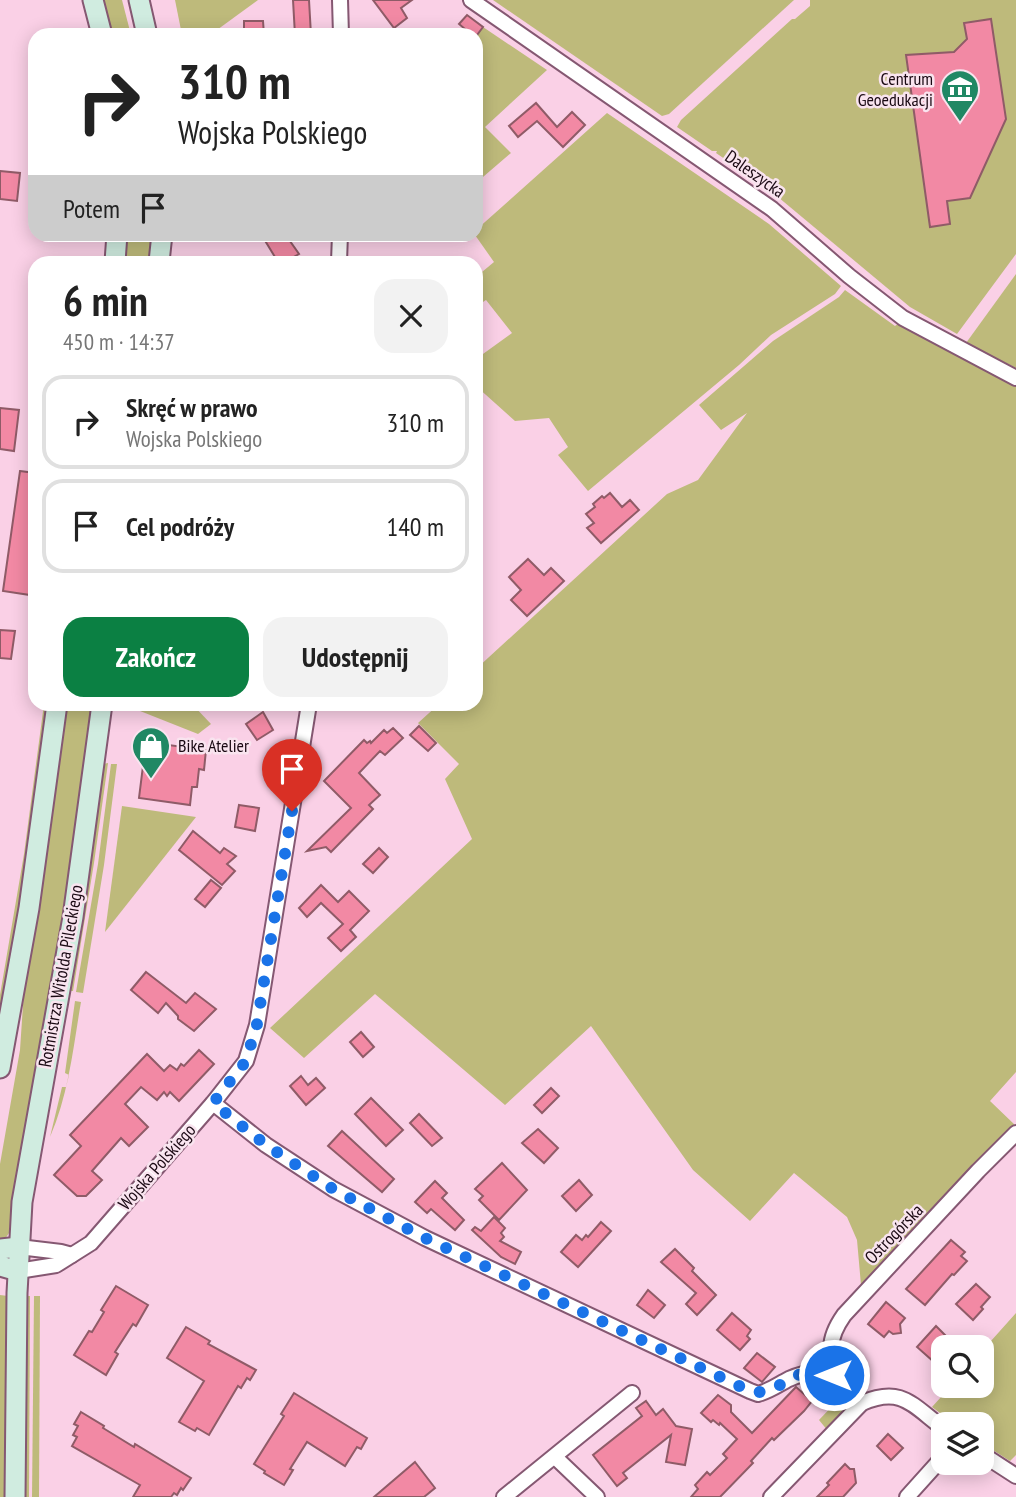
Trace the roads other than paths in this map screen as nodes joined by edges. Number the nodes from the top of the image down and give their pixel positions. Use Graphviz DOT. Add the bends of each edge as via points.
graph roads {
  1 [pos="93,0"];
  2 [pos="139,0"];
  3 [pos="340,0"];
  4 [pos="471,0"];
  5 [pos="100,28"];
  6 [pos="145,28"];
  7 [pos="341,28"];
  8 [pos="1016,378"];
  9 [pos="56,711"];
  10 [pos="101,711"];
  11 [pos="308,711"];
  12 [pos="0,1068"];
  13 [pos="213,1103"];
  14 [pos="1016,1133"];
  15 [pos="9,1248"];
  16 [pos="72,1255"];
  17 [pos="9,1269"];
  18 [pos="834,1375"];
  19 [pos="632,1393"];
  20 [pos="862,1403"];
  21 [pos="931,1419"];
  22 [pos="555,1457"];
  23 [pos="994,1462"];
  24 [pos="931,1470"];
  25 [pos="1016,1476"];
  26 [pos="15,1497"];
  27 [pos="504,1497"];
  28 [pos="597,1497"];
  29 [pos="771,1497"];
  30 [pos="906,1497"];
  1 -- 5 [label="main road"];
  2 -- 6 [label="main road"];
  3 -- 7 [label="street"];
  4 -- 8 [label="street, Daleszycka" via="772,209 903,318"];
  9 -- 12 [label="main road" via="29,908"];
  10 -- 15 [label="main road, Rotmistrza Witolda Pileckiego" via="73,917"];
  11 -- 13 [label="street, Wojska Polskiego" via="257,1024 246,1061"];
  13 -- 16 [label="street, Wojska Polskiego" via="91,1243"];
  13 -- 18 [label="street" via="333,1189 425,1238 750,1391 767,1391 806,1372"];
  14 -- 18 [label="street, Ostrogórska" via="844,1315 833,1340"];
  15 -- 16 [label="street"];
  15 -- 17 [label="main road"];
  16 -- 17 [label="street, Wojska Polskiego" via="56,1265"];
  17 -- 26 [label="main road"];
  18 -- 20 [label="street"];
  19 -- 22 [label="street"];
  20 -- 21 [label="street" via="897,1396"];
  20 -- 29 [label="street"];
  22 -- 27 [label="street"];
  22 -- 28 [label="street"];
  23 -- 25 [label="street"];
  24 -- 30 [label="street"];
}
